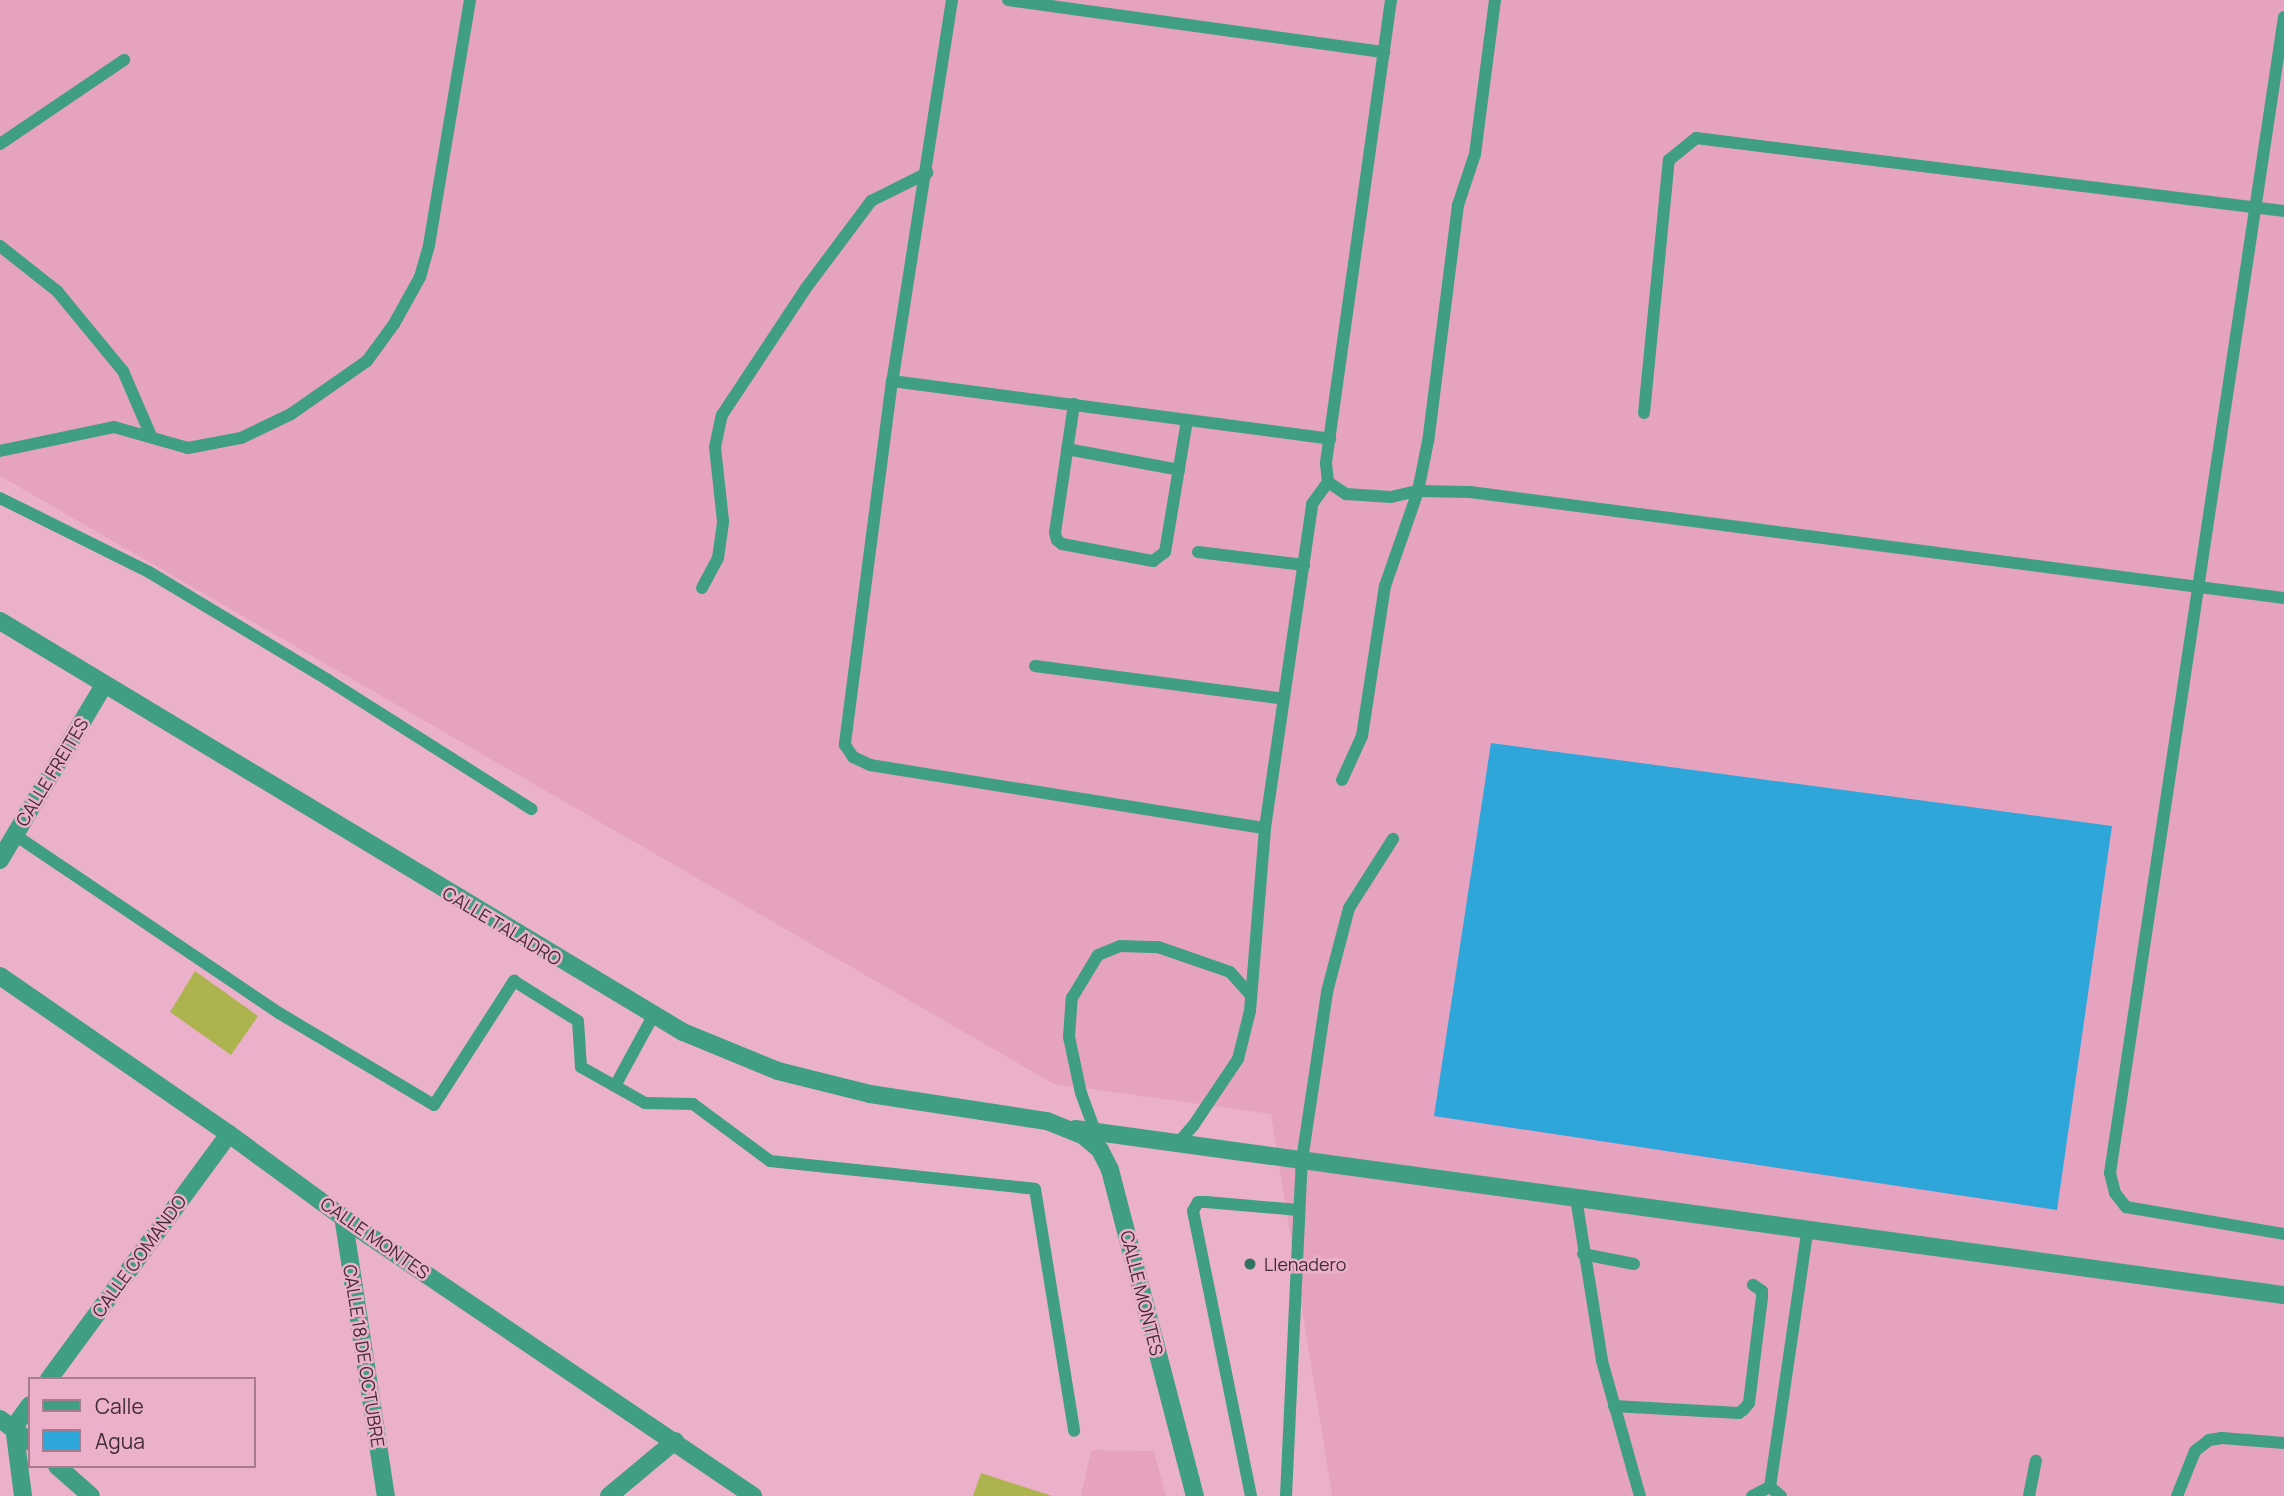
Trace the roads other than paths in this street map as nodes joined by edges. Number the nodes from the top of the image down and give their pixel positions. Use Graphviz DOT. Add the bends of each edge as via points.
graph roads {
  1 [pos="470,0"];
  2 [pos="952,0"];
  3 [pos="1008,0"];
  4 [pos="1391,0"];
  5 [pos="1495,0"];
  6 [pos="2284,17"];
  7 [pos="1384,52"];
  8 [pos="124,60"];
  9 [pos="0,145"];
  10 [pos="927,173"];
  11 [pos="2255,208"];
  12 [pos="2284,212"];
  13 [pos="0,246"];
  14 [pos="892,381"];
  15 [pos="1074,404"];
  16 [pos="1644,413"];
  17 [pos="1187,420"];
  18 [pos="151,436"];
  19 [pos="1329,439"];
  20 [pos="1067,449"];
  21 [pos="0,451"];
  22 [pos="1179,470"];
  23 [pos="1328,481"];
  24 [pos="1418,491"];
  25 [pos="0,498"];
  26 [pos="1198,552"];
  27 [pos="1304,565"];
  28 [pos="2198,586"];
  29 [pos="702,588"];
  30 [pos="2284,598"];
  31 [pos="0,621"];
  32 [pos="1035,666"];
  33 [pos="104,685"];
  34 [pos="1284,699"];
  35 [pos="1342,780"];
  36 [pos="531,809"];
  37 [pos="1265,828"];
  38 [pos="15,835"];
  39 [pos="1392,839"];
  40 [pos="0,860"];
  41 [pos="0,975"];
  42 [pos="1251,995"];
  43 [pos="653,1016"];
  44 [pos="615,1086"];
  45 [pos="1047,1121"];
  46 [pos="1068,1128"];
  47 [pos="1095,1131"];
  48 [pos="229,1134"];
  49 [pos="1178,1143"];
  50 [pos="1302,1160"];
  51 [pos="1576,1198"];
  52 [pos="1300,1210"];
  53 [pos="342,1216"];
  54 [pos="1808,1228"];
  55 [pos="2284,1234"];
  56 [pos="1583,1254"];
  57 [pos="1634,1264"];
  58 [pos="1753,1286"];
  59 [pos="2284,1295"];
  60 [pos="50,1377"];
  61 [pos="1614,1406"];
  62 [pos="28,1407"];
  63 [pos="7,1423"];
  64 [pos="1074,1431"];
  65 [pos="28,1440"];
  66 [pos="675,1441"];
  67 [pos="2284,1443"];
  68 [pos="2036,1461"];
  69 [pos="59,1468"];
  70 [pos="1770,1487"];
  71 [pos="23,1496"];
  72 [pos="91,1496"];
  73 [pos="386,1496"];
  74 [pos="609,1496"];
  75 [pos="753,1496"];
  76 [pos="1195,1496"];
  77 [pos="1251,1496"];
  78 [pos="1286,1496"];
  79 [pos="1640,1496"];
  80 [pos="1752,1496"];
  81 [pos="1781,1496"];
  82 [pos="2029,1496"];
  83 [pos="2177,1496"];
  1 -- 18 [label="lane" via="420,277 367,361 291,414 241,438 188,448"];
  2 -- 10 [label="lane"];
  3 -- 7 [label="lane"];
  4 -- 7 [label="lane"];
  5 -- 24 [label="lane" via="1475,154 1458,205 1429,442"];
  6 -- 11 [label="lane"];
  7 -- 19 [label="lane"];
  8 -- 9 [label="lane"];
  10 -- 14 [label="lane"];
  10 -- 29 [label="lane" via="871,201 806,288 722,415 715,447 723,521 718,558"];
  11 -- 12 [label="lane"];
  11 -- 16 [label="lane" via="1696,138 1669,160"];
  11 -- 28 [label="lane"];
  13 -- 18 [label="lane" via="57,291 123,371"];
  14 -- 15 [label="lane"];
  14 -- 37 [label="lane" via="845,729 845,745 853,757 870,765"];
  15 -- 17 [label="lane"];
  15 -- 20 [label="lane"];
  17 -- 19 [label="lane"];
  17 -- 22 [label="lane"];
  18 -- 21 [label="lane" via="114,427"];
  19 -- 23 [label="lane"];
  20 -- 22 [label="lane"];
  20 -- 22 [label="lane" via="1055,533 1062,544 1153,561 1160,558 1165,552"];
  23 -- 24 [label="lane" via="1346,494 1369,497"];
  23 -- 27 [label="lane" via="1312,504"];
  24 -- 28 [label="lane" via="1470,492"];
  24 -- 35 [label="lane" via="1385,586 1363,736"];
  25 -- 36 [label="lane" via="149,572"];
  26 -- 27 [label="lane"];
  27 -- 34 [label="lane"];
  28 -- 30 [label="lane"];
  28 -- 55 [label="lane" via="2110,1173 2115,1193 2126,1207"];
  31 -- 33 [label="street, CALLE TALADRO"];
  32 -- 34 [label="lane"];
  33 -- 38 [label="street, CALLE FREITES"];
  33 -- 43 [label="street, CALLE TALADRO"];
  34 -- 37 [label="lane"];
  37 -- 42 [label="lane"];
  38 -- 40 [label="street, CALLE FREITES"];
  38 -- 44 [label="lane" via="279,1013 434,1105 514,981 578,1021 580,1067"];
  39 -- 50 [label="lane" via="1349,908 1327,992"];
  41 -- 48 [label="street, CALLE MONTES"];
  42 -- 47 [label="lane" via="1230,972 1158,947 1120,946 1098,955 1072,998 1069,1037"];
  42 -- 49 [label="lane" via="1238,1059"];
  43 -- 44 [label="lane"];
  43 -- 45 [label="street, CALLE TALADRO" via="723,1051 778,1071 870,1094"];
  44 -- 64 [label="lane" via="645,1104 693,1104 770,1161 1035,1189"];
  45 -- 46 [label="street, CALLE MONTES"];
  46 -- 47 [label="street"];
  46 -- 76 [label="street, CALLE MONTES" via="1100,1150 1110,1170"];
  47 -- 49 [label="street"];
  48 -- 53 [label="street, CALLE MONTES"];
  48 -- 60 [label="street, CALLE COMANDO"];
  49 -- 50 [label="street"];
  50 -- 51 [label="street"];
  50 -- 52 [label="lane"];
  51 -- 54 [label="street"];
  51 -- 56 [label="lane"];
  52 -- 77 [label="lane" via="1198,1202 1193,1210"];
  52 -- 78 [label="lane"];
  53 -- 66 [label="street, CALLE MONTES"];
  53 -- 73 [label="street, CALLE 18 DE OCTUBRE"];
  54 -- 59 [label="street"];
  54 -- 70 [label="lane"];
  56 -- 57 [label="lane"];
  56 -- 61 [label="lane"];
  58 -- 61 [label="lane" via="1762,1291 1762,1297 1749,1403 1743,1410"];
  61 -- 79 [label="lane"];
  62 -- 63 [label="street"];
  63 -- 65 [label="street"];
  63 -- 71 [label="street"];
  66 -- 74 [label="street"];
  66 -- 75 [label="street, CALLE MONTES"];
  67 -- 83 [label="lane" via="2209,1440 2194,1451"];
  68 -- 82 [label="lane"];
  69 -- 72 [label="street"];
  70 -- 80 [label="lane"];
  70 -- 81 [label="lane"];
}
